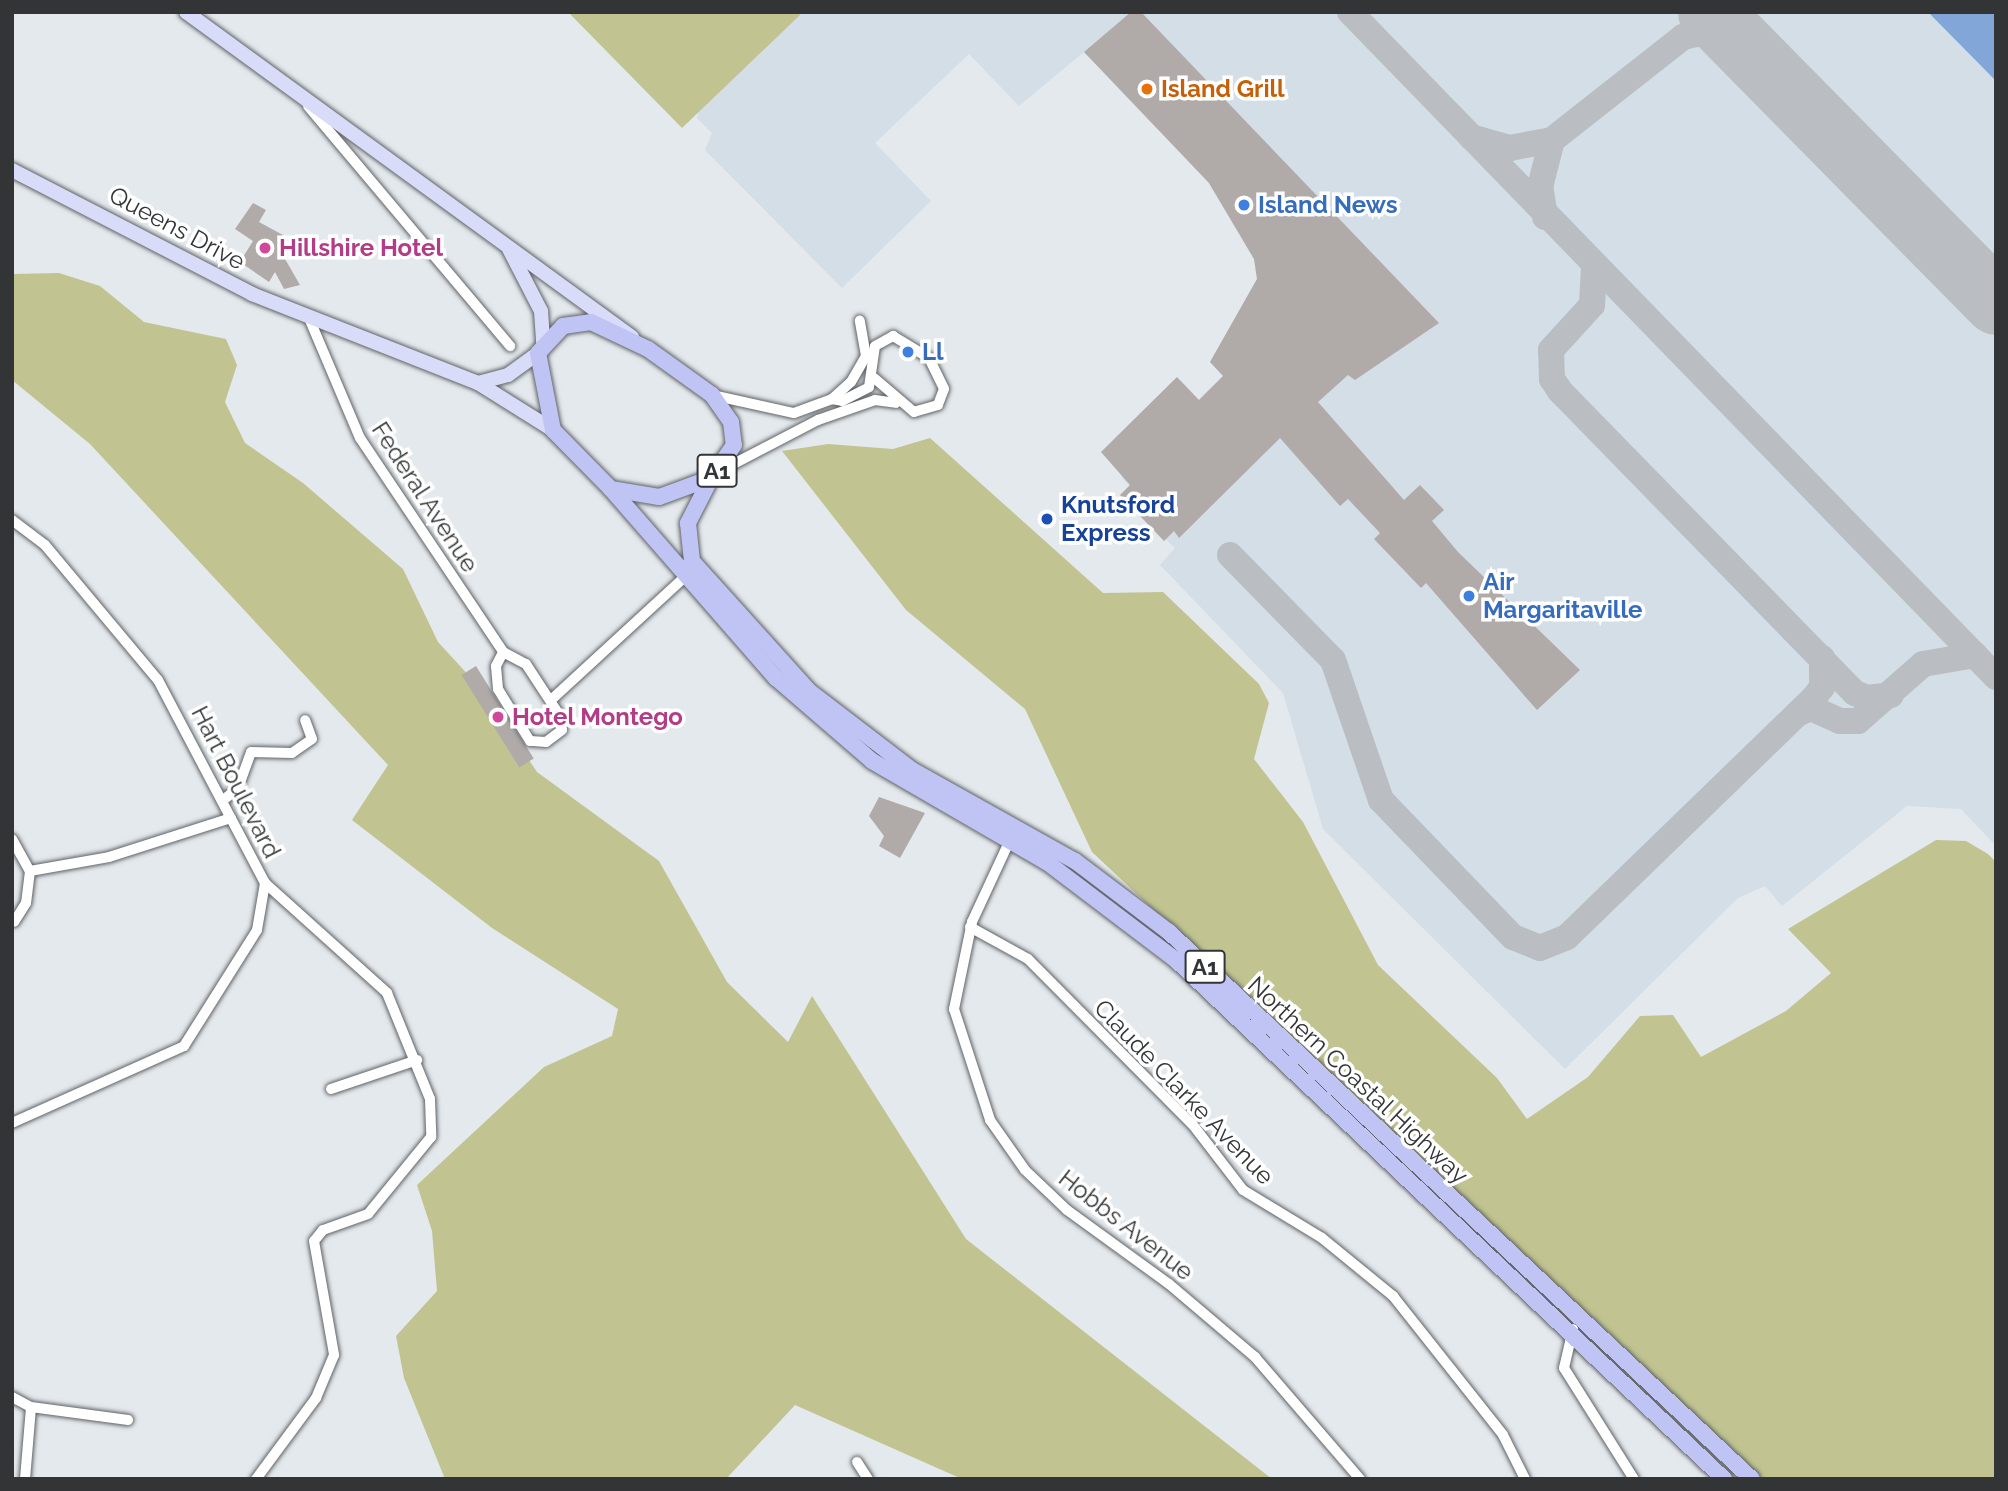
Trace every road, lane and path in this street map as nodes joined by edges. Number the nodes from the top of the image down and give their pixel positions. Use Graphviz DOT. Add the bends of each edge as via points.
graph roads {
  1 [pos="186,12"];
  2 [pos="295,90"];
  3 [pos="12,170"];
  4 [pos="504,242"];
  5 [pos="309,318"];
  6 [pos="860,321"];
  7 [pos="510,346"];
  8 [pos="540,348"];
  9 [pos="648,349"];
  10 [pos="874,378"];
  11 [pos="478,383"];
  12 [pos="712,395"];
  13 [pos="832,399"];
  14 [pos="896,403"];
  15 [pos="553,430"];
  16 [pos="713,475"];
  17 [pos="611,489"];
  18 [pos="12,520"];
  19 [pos="687,575"];
  20 [pos="503,653"];
  21 [pos="551,700"];
  22 [pos="305,720"];
  23 [pos="222,801"];
  24 [pos="231,818"];
  25 [pos="12,839"];
  26 [pos="1010,841"];
  27 [pos="30,871"];
  28 [pos="265,883"];
  29 [pos="14,922"];
  30 [pos="970,927"];
  31 [pos="417,1060"];
  32 [pos="331,1089"];
  33 [pos="12,1123"];
  34 [pos="1580,1317"];
  35 [pos="1570,1335"];
  36 [pos="12,1397"];
  37 [pos="32,1407"];
  38 [pos="128,1420"];
  39 [pos="857,1462"];
  40 [pos="25,1479"];
  41 [pos="256,1479"];
  42 [pos="868,1479"];
  43 [pos="1360,1479"];
  44 [pos="1525,1479"];
  45 [pos="1634,1479"];
  46 [pos="1724,1479"];
  47 [pos="1752,1479"];
  1 -- 2 [label="main road"];
  2 -- 4 [label="main road"];
  2 -- 7 [label="street"];
  3 -- 5 [label="main road, Queens Drive / A1"];
  4 -- 8 [label="main road" via="541,310"];
  4 -- 9 [label="main road"];
  5 -- 11 [label="main road, Queens Drive / A1"];
  5 -- 20 [label="street, Federal Avenue" via="360,439"];
  6 -- 13 [label="street" via="866,356 851,382"];
  8 -- 9 [label="highway, A1" via="563,326 591,322"];
  8 -- 11 [label="main road, A1" via="508,375"];
  8 -- 15 [label="highway"];
  9 -- 12 [label="highway, A1"];
  10 -- 13 [label="street" via="853,397"];
  10 -- 14 [label="street"];
  10 -- 14 [label="street" via="873,351 884,338 903,337 929,358 944,388 938,405 914,412"];
  11 -- 15 [label="main road, Queens Drive / A1"];
  12 -- 13 [label="street" via="794,413"];
  12 -- 16 [label="highway, A1" via="731,422 734,445"];
  14 -- 16 [label="street" via="875,400 818,420"];
  15 -- 17 [label="highway, A1"];
  16 -- 17 [label="highway, A1" via="659,496"];
  16 -- 34 [label="highway, Northern Coastal Highway / A1" via="688,523 692,561 809,691 912,770 1075,861 1169,932"];
  17 -- 19 [label="highway, Northern Coastal Highway / A1"];
  18 -- 23 [label="street, Hart Boulevard" via="46,545 158,680"];
  19 -- 21 [label="street"];
  19 -- 26 [label="highway, Northern Coastal Highway / A1" via="776,678 872,761"];
  20 -- 21 [label="street" via="526,664"];
  20 -- 21 [label="street" via="496,666 498,689 530,741 546,742 562,730"];
  22 -- 23 [label="street" via="312,740 292,753 251,752 238,788"];
  23 -- 24 [label="street, Hart Boulevard"];
  24 -- 27 [label="street" via="109,857"];
  24 -- 28 [label="street, Hart Boulevard"];
  25 -- 27 [label="street"];
  26 -- 30 [label="street, Hobbs Avenue"];
  26 -- 35 [label="highway, Northern Coastal Highway / A1" via="1110,907 1176,960"];
  27 -- 29 [label="street" via="26,903"];
  28 -- 31 [label="street, Hart Boulevard" via="377,981 401,1019"];
  28 -- 33 [label="street" via="257,930 184,1046"];
  30 -- 43 [label="street, Hobbs Avenue" via="954,1009 990,1120 1025,1170 1255,1357"];
  30 -- 44 [label="street, Claude Clarke Avenue" via="1028,959 1183,1115 1243,1190 1322,1238 1393,1296 1503,1435"];
  31 -- 32 [label="street"];
  31 -- 41 [label="street, Hart Boulevard" via="434,1129 368,1214 323,1230 314,1241 334,1355 316,1398"];
  34 -- 35 [label="street"];
  34 -- 47 [label="highway, Northern Coastal Highway / A1"];
  35 -- 45 [label="street" via="1564,1368"];
  35 -- 46 [label="highway, Northern Coastal Highway / A1"];
  36 -- 37 [label="street"];
  37 -- 38 [label="street"];
  37 -- 40 [label="street"];
  39 -- 42 [label="street"];
}
